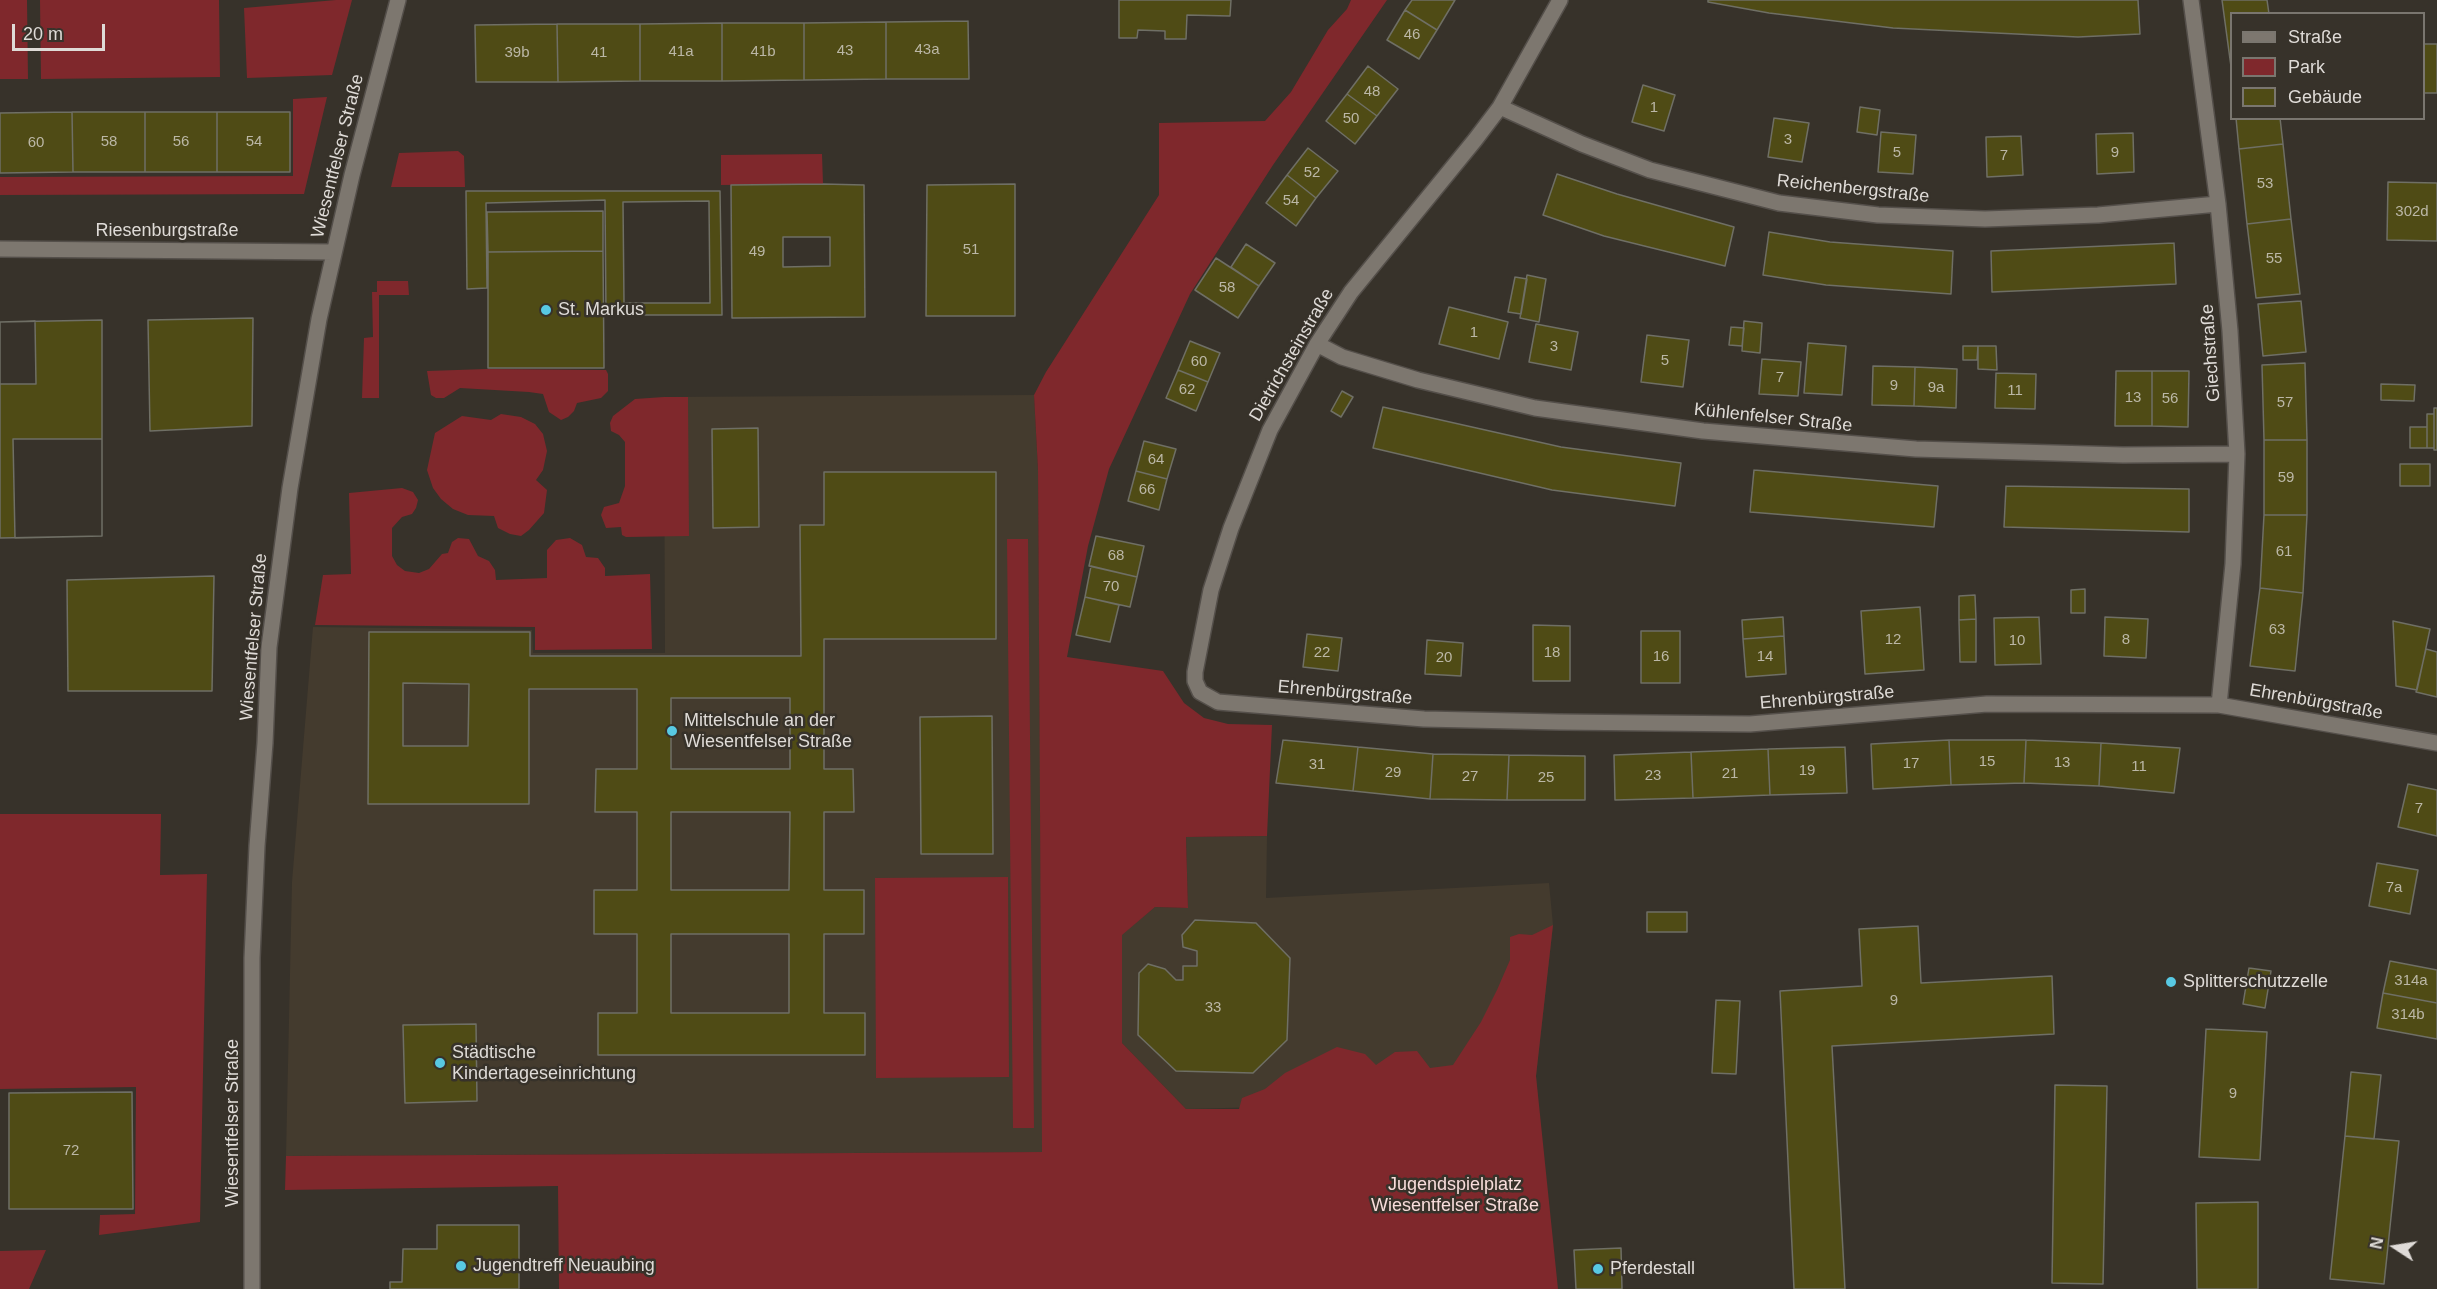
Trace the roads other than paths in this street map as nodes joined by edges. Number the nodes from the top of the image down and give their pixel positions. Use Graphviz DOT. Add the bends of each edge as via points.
graph roads {
  1 [pos="398,0"];
  2 [pos="1560,0"];
  3 [pos="2191,0"];
  4 [pos="1500,107"];
  5 [pos="2218,204"];
  6 [pos="0,249"];
  7 [pos="334,252"];
  8 [pos="1317,344"];
  9 [pos="2237,454"];
  10 [pos="1218,702"];
  11 [pos="2219,705"];
  12 [pos="2437,743"];
  13 [pos="252,1289"];
  1 -- 7 [label="street, Wiesentfelser Straße"];
  2 -- 4 [label="street, Dietrichsteinstraße"];
  3 -- 5 [label="street, Giechstraße"];
  4 -- 5 [label="street, Reichenbergstraße" via="1650,170 1779,203 1878,215 1985,219 2098,215"];
  4 -- 8 [label="street, Dietrichsteinstraße" via="1351,292"];
  5 -- 9 [label="street, Giechstraße"];
  6 -- 7 [label="street, Riesenburgstraße"];
  7 -- 13 [label="street, Wiesentfelser Straße" via="299,432 267,672 252,958"];
  8 -- 9 [label="street, Kühlenfelser Straße" via="1342,357 1385,370 1535,408 1703,431 1916,449"];
  8 -- 10 [label="street, Dietrichsteinstraße" via="1270,430 1211,590 1195,681 1200,692"];
  9 -- 11 [label="street, Giechstraße" via="2233,564"];
  10 -- 11 [label="street, Ehrenbürgstraße" via="1424,719 1738,724 1987,704"];
  11 -- 12 [label="street, Ehrenbürgstraße"];
}
